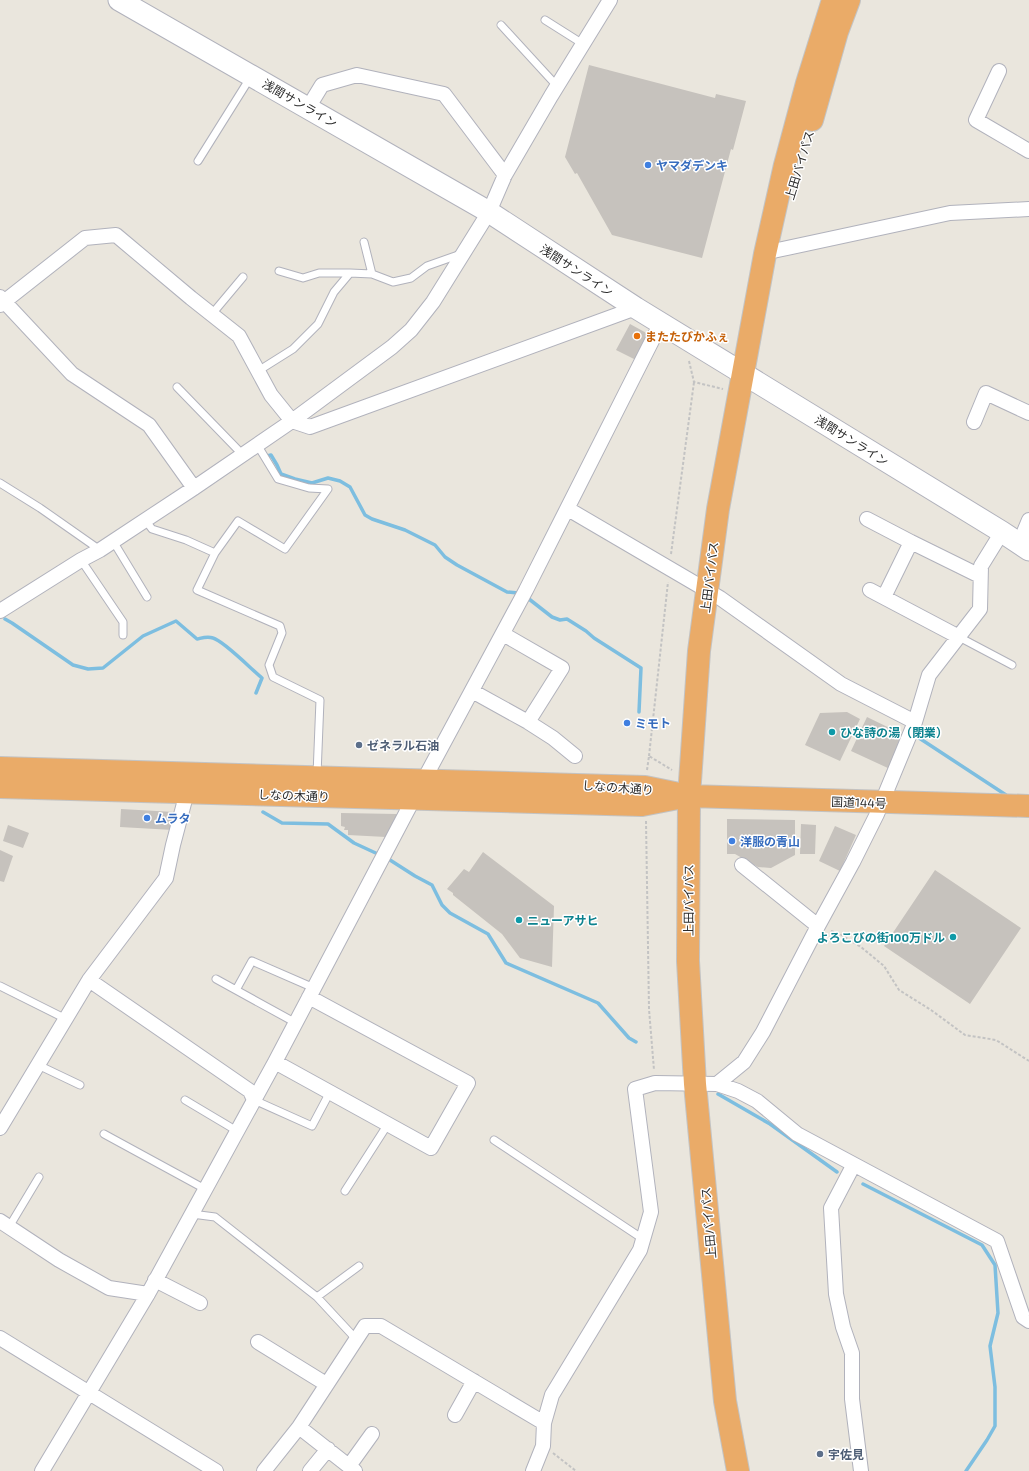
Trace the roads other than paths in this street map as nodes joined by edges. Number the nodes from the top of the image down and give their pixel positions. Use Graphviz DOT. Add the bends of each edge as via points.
graph roads {
  1 [pos="119,0"];
  2 [pos="610,0"];
  3 [pos="833,0"];
  4 [pos="849,0"];
  5 [pos="545,20"];
  6 [pos="501,25"];
  7 [pos="583,44"];
  8 [pos="999,71"];
  9 [pos="252,75"];
  10 [pos="557,86"];
  11 [pos="308,108"];
  12 [pos="1029,151"];
  13 [pos="198,161"];
  14 [pos="506,175"];
  15 [pos="1029,209"];
  16 [pos="489,212"];
  17 [pos="364,242"];
  18 [pos="773,251"];
  19 [pos="463,253"];
  20 [pos="279,270"];
  21 [pos="350,273"];
  22 [pos="372,274"];
  23 [pos="243,277"];
  24 [pos="1,301"];
  25 [pos="636,308"];
  26 [pos="212,314"];
  27 [pos="661,323"];
  28 [pos="750,330"];
  29 [pos="258,371"];
  30 [pos="743,373"];
  31 [pos="177,387"];
  32 [pos="1029,413"];
  33 [pos="292,421"];
  34 [pos="974,422"];
  35 [pos="258,446"];
  36 [pos="244,455"];
  37 [pos="0,483"];
  38 [pos="194,488"];
  39 [pos="568,508"];
  40 [pos="867,519"];
  41 [pos="146,520"];
  42 [pos="1029,520"];
  43 [pos="1002,532"];
  44 [pos="113,541"];
  45 [pos="911,542"];
  46 [pos="1024,547"];
  47 [pos="100,550"];
  48 [pos="215,553"];
  49 [pos="81,560"];
  50 [pos="980,576"];
  51 [pos="870,590"];
  52 [pos="708,592"];
  53 [pos="147,597"];
  54 [pos="884,597"];
  55 [pos="0,611"];
  56 [pos="503,634"];
  57 [pos="123,635"];
  58 [pos="958,637"];
  59 [pos="1012,665"];
  60 [pos="472,691"];
  61 [pos="528,722"];
  62 [pos="914,722"];
  63 [pos="575,756"];
  64 [pos="0,768"];
  65 [pos="317,777"];
  66 [pos="0,787"];
  67 [pos="419,789"];
  68 [pos="187,792"];
  69 [pos="689,796"];
  70 [pos="881,802"];
  71 [pos="1029,806"];
  72 [pos="742,866"];
  73 [pos="818,926"];
  74 [pos="216,979"];
  75 [pos="89,980"];
  76 [pos="0,986"];
  77 [pos="236,990"];
  78 [pos="312,992"];
  79 [pos="66,1019"];
  80 [pos="296,1023"];
  81 [pos="275,1062"];
  82 [pos="38,1065"];
  83 [pos="695,1084"];
  84 [pos="717,1084"];
  85 [pos="80,1085"];
  86 [pos="330,1092"];
  87 [pos="184,1100"];
  88 [pos="254,1100"];
  89 [pos="388,1124"];
  90 [pos="0,1128"];
  91 [pos="237,1132"];
  92 [pos="104,1134"];
  93 [pos="494,1140"];
  94 [pos="853,1166"];
  95 [pos="39,1177"];
  96 [pos="205,1189"];
  97 [pos="345,1191"];
  98 [pos="192,1214"];
  99 [pos="5,1224"];
  100 [pos="643,1239"];
  101 [pos="359,1266"];
  102 [pos="155,1280"];
  103 [pos="148,1294"];
  104 [pos="317,1297"];
  105 [pos="200,1303"];
  106 [pos="1029,1321"];
  107 [pos="0,1338"];
  108 [pos="356,1339"];
  109 [pos="258,1342"];
  110 [pos="474,1381"];
  111 [pos="326,1384"];
  112 [pos="88,1392"];
  113 [pos="455,1415"];
  114 [pos="544,1423"];
  115 [pos="299,1427"];
  116 [pos="372,1434"];
  117 [pos="328,1449"];
  118 [pos="352,1469"];
  119 [pos="42,1471"];
  120 [pos="216,1471"];
  121 [pos="264,1471"];
  122 [pos="310,1471"];
  123 [pos="533,1471"];
  124 [pos="738,1471"];
  125 [pos="862,1471"];
  1 -- 9 [label="street, 浅間サンライン"];
  2 -- 7 [label="street"];
  3 -- 28 [label="highway, 上田バイパス" via="785,165"];
  4 -- 18 [label="highway, 上田バイパス" via="837,32"];
  5 -- 7 [label="lane"];
  6 -- 10 [label="lane"];
  7 -- 10 [label="street"];
  8 -- 12 [label="street" via="976,120"];
  9 -- 11 [label="street, 浅間サンライン"];
  9 -- 13 [label="lane"];
  10 -- 14 [label="street"];
  11 -- 14 [label="street" via="322,85 357,75 444,94"];
  11 -- 16 [label="street, 浅間サンライン"];
  14 -- 16 [label="street"];
  15 -- 18 [label="street" via="950,213"];
  16 -- 19 [label="street"];
  16 -- 25 [label="street, 浅間サンライン"];
  17 -- 22 [label="lane"];
  18 -- 28 [label="highway, 上田バイパス"];
  19 -- 22 [label="lane" via="427,266 411,278 393,282"];
  19 -- 33 [label="street" via="433,302 411,330"];
  20 -- 21 [label="lane" via="303,278 319,273"];
  21 -- 22 [label="lane"];
  21 -- 29 [label="lane" via="334,292 318,324 293,349"];
  23 -- 26 [label="lane"];
  24 -- 26 [label="street" via="85,238 116,235"];
  24 -- 38 [label="street" via="72,374 149,425"];
  25 -- 27 [label="street, 浅間サンライン"];
  25 -- 33 [label="street" via="310,427"];
  26 -- 29 [label="street" via="239,336"];
  27 -- 30 [label="street, 浅間サンライン"];
  27 -- 39 [label="street"];
  28 -- 30 [label="highway, 上田バイパス"];
  29 -- 33 [label="street" via="271,395"];
  30 -- 43 [label="street, 浅間サンライン"];
  30 -- 52 [label="highway, 上田バイパス" via="718,509"];
  31 -- 36 [label="lane"];
  32 -- 34 [label="street" via="986,393"];
  33 -- 35 [label="street"];
  35 -- 36 [label="street"];
  35 -- 48 [label="lane" via="278,479 309,488 328,489 285,549 238,521"];
  36 -- 38 [label="street"];
  37 -- 47 [label="lane"];
  38 -- 41 [label="street"];
  39 -- 52 [label="street"];
  39 -- 56 [label="street"];
  40 -- 45 [label="street"];
  41 -- 44 [label="street"];
  41 -- 48 [label="lane" via="152,529"];
  42 -- 46 [label="street"];
  43 -- 46 [label="street, 浅間サンライン"];
  43 -- 50 [label="street" via="981,566"];
  44 -- 47 [label="street"];
  44 -- 53 [label="lane"];
  45 -- 50 [label="street"];
  45 -- 54 [label="street"];
  47 -- 49 [label="street"];
  48 -- 65 [label="lane" via="197,590 280,626 282,633 269,665 273,677 320,700"];
  49 -- 55 [label="street"];
  49 -- 57 [label="lane" via="123,622"];
  50 -- 58 [label="street" via="980,610"];
  51 -- 54 [label="street"];
  52 -- 62 [label="street" via="763,627 841,684"];
  52 -- 69 [label="highway, 上田バイパス" via="699,651"];
  54 -- 58 [label="street"];
  56 -- 60 [label="street"];
  56 -- 61 [label="street" via="562,668"];
  58 -- 59 [label="lane"];
  58 -- 62 [label="street" via="929,676"];
  60 -- 61 [label="street"];
  60 -- 67 [label="street"];
  61 -- 63 [label="street"];
  62 -- 70 [label="street"];
  64 -- 65 [label="highway, しなの木通り"];
  65 -- 67 [label="highway, しなの木通り"];
  66 -- 68 [label="highway, しなの木通り"];
  67 -- 68 [label="highway, しなの木通り"];
  67 -- 69 [label="highway, しなの木通り" via="642,804"];
  67 -- 78 [label="street"];
  68 -- 75 [label="street" via="166,878"];
  69 -- 70 [label="highway, 国道144号"];
  69 -- 83 [label="highway, 上田バイパス" via="688,961"];
  70 -- 71 [label="highway, 国道144号"];
  70 -- 73 [label="street" via="863,842"];
  72 -- 73 [label="street"];
  73 -- 84 [label="street" via="748,1056"];
  74 -- 77 [label="lane"];
  75 -- 79 [label="street"];
  75 -- 88 [label="street" via="250,1091"];
  76 -- 79 [label="lane"];
  77 -- 78 [label="lane" via="252,961"];
  77 -- 80 [label="lane"];
  78 -- 80 [label="street"];
  78 -- 89 [label="street" via="468,1083 431,1148"];
  79 -- 82 [label="street"];
  80 -- 81 [label="street"];
  81 -- 86 [label="street"];
  81 -- 88 [label="street"];
  82 -- 85 [label="lane"];
  82 -- 90 [label="street"];
  83 -- 84 [label="street"];
  83 -- 100 [label="street" via="655,1083 635,1089 650,1212"];
  83 -- 124 [label="highway, 上田バイパス" via="725,1401"];
  84 -- 94 [label="street" via="756,1101 796,1134"];
  86 -- 88 [label="lane" via="312,1126"];
  86 -- 89 [label="street"];
  87 -- 91 [label="lane"];
  88 -- 91 [label="street"];
  89 -- 97 [label="lane"];
  91 -- 96 [label="street"];
  92 -- 96 [label="lane"];
  93 -- 100 [label="lane"];
  94 -- 106 [label="street" via="997,1242 1023,1317"];
  94 -- 125 [label="street" via="831,1208 836,1294 852,1353 852,1399"];
  95 -- 99 [label="lane"];
  96 -- 98 [label="street"];
  98 -- 102 [label="street"];
  98 -- 104 [label="lane" via="215,1217"];
  99 -- 103 [label="street" via="58,1260 110,1288"];
  100 -- 114 [label="street" via="640,1250 552,1396"];
  101 -- 104 [label="lane"];
  102 -- 103 [label="street"];
  102 -- 105 [label="street"];
  103 -- 112 [label="street"];
  104 -- 108 [label="lane"];
  107 -- 112 [label="street"];
  108 -- 110 [label="street" via="365,1326 381,1326"];
  108 -- 111 [label="street"];
  109 -- 111 [label="street"];
  110 -- 113 [label="street"];
  110 -- 114 [label="street"];
  111 -- 115 [label="street"];
  112 -- 119 [label="street"];
  112 -- 120 [label="street"];
  114 -- 123 [label="street" via="543,1446"];
  115 -- 117 [label="street"];
  115 -- 121 [label="street"];
  116 -- 118 [label="street"];
  117 -- 118 [label="street"];
  117 -- 122 [label="street"];
}
